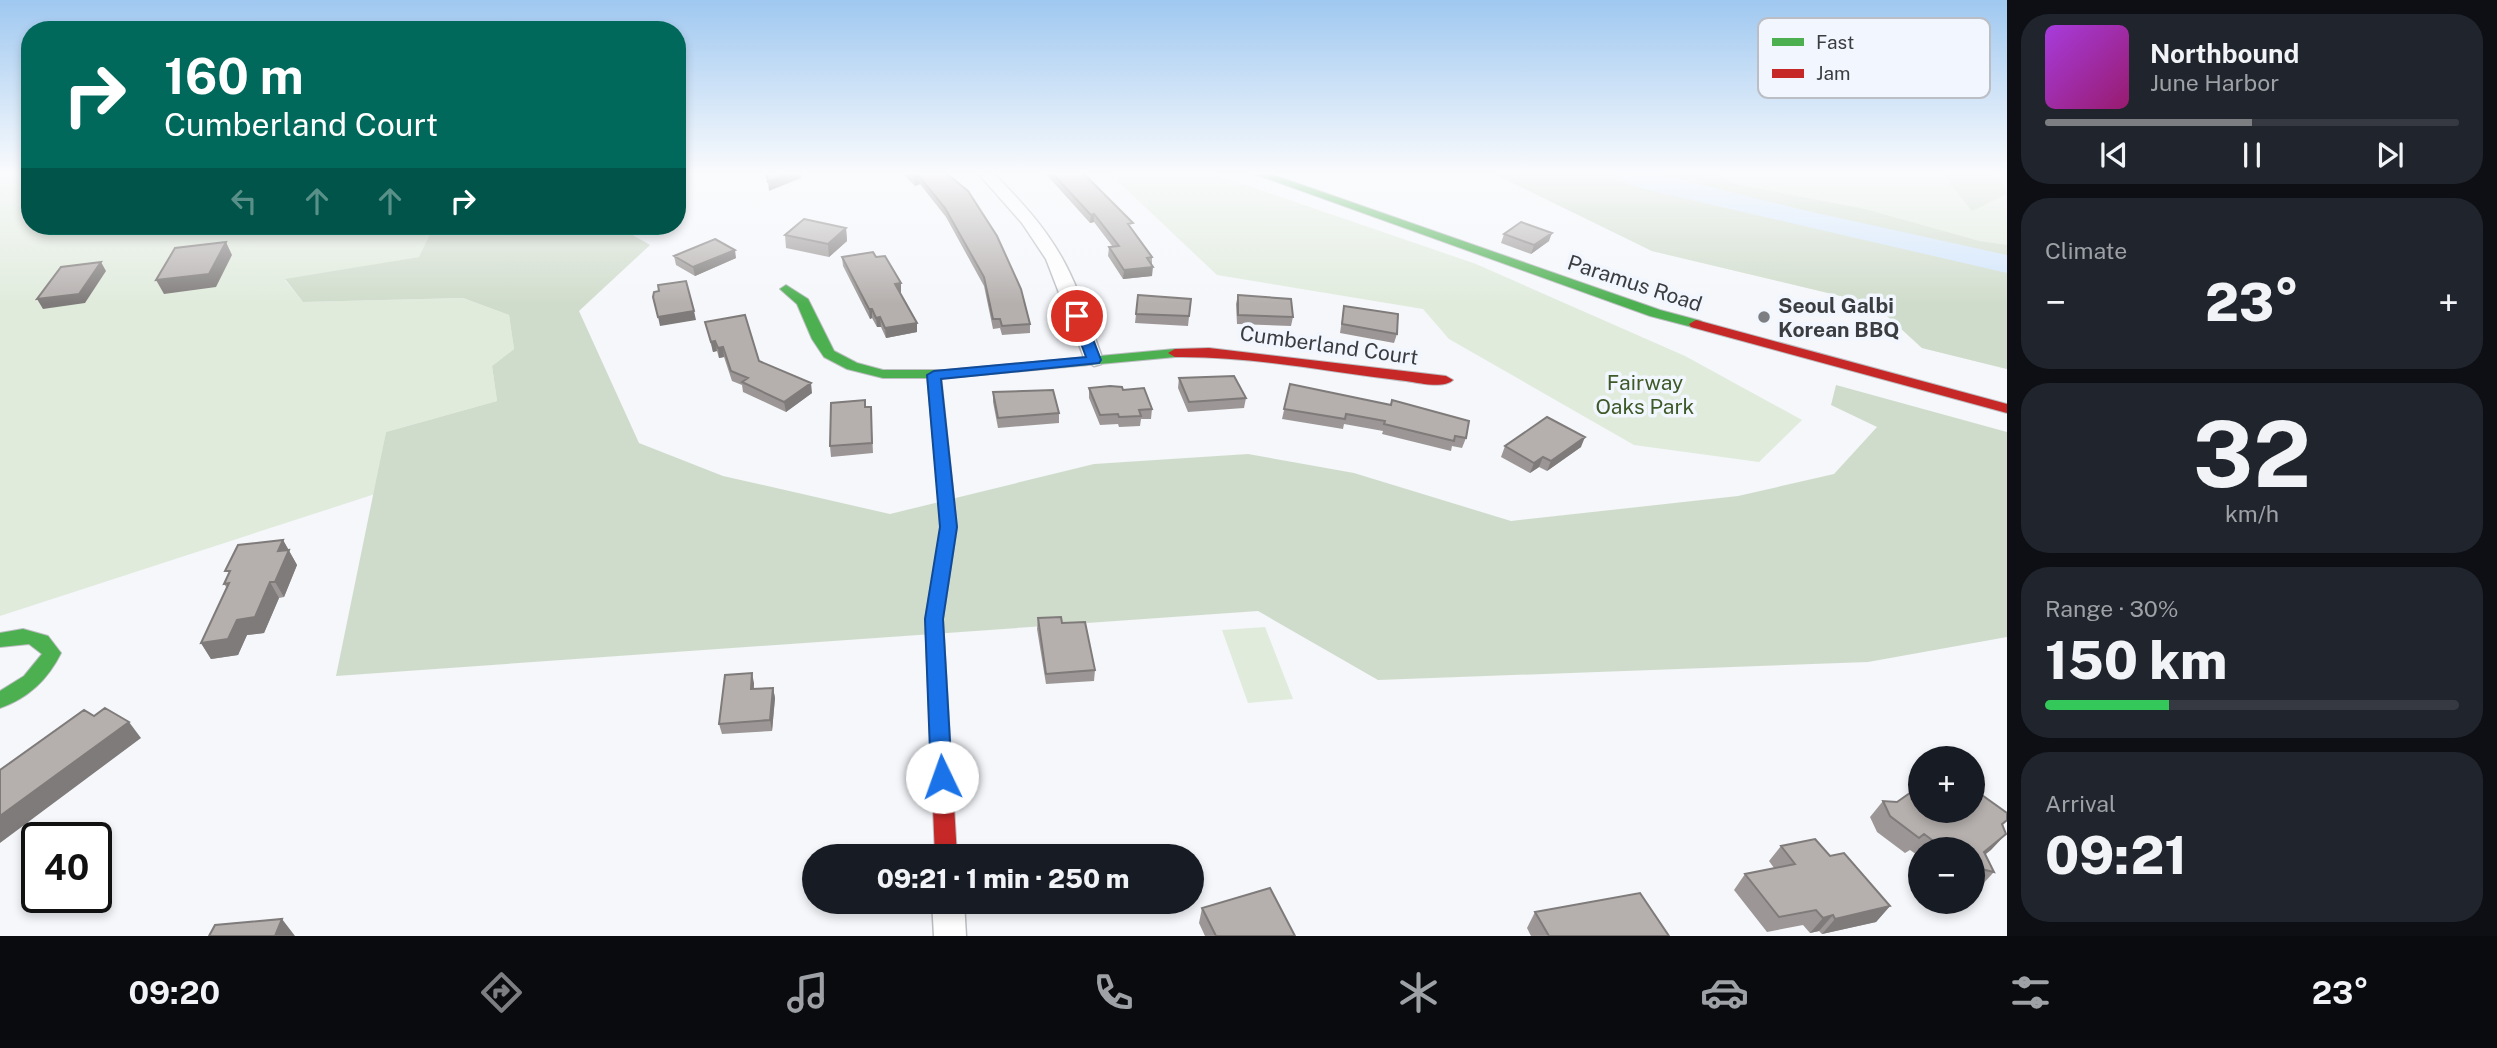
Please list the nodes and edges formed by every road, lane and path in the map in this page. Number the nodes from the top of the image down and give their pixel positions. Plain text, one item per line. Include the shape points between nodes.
1 (1025, 217) edge
2 (1381, 217) edge
3 (786, 289) dead end
4 (1094, 360) junction
5 (934, 375) junction
6 (1446, 380) dead end
7 (2007, 409) edge
8 (0, 640) edge
9 (0, 700) edge
10 (945, 844) edge
11 (949, 914) edge
12 (950, 936) edge

1 - 4 street via 1061,272
2 - 7 street, Paramus Road via 1655,313
3 - 5 street, Cumberland Court via 803,302 819,342 837,360 873,372
4 - 5 street, Cumberland Court
4 - 6 street, Cumberland Court via 1229,352 1410,380
5 - 10 street via 949,527 934,619
8 - 9 street via 37,636 52,653 41,675
11 - 12 street

